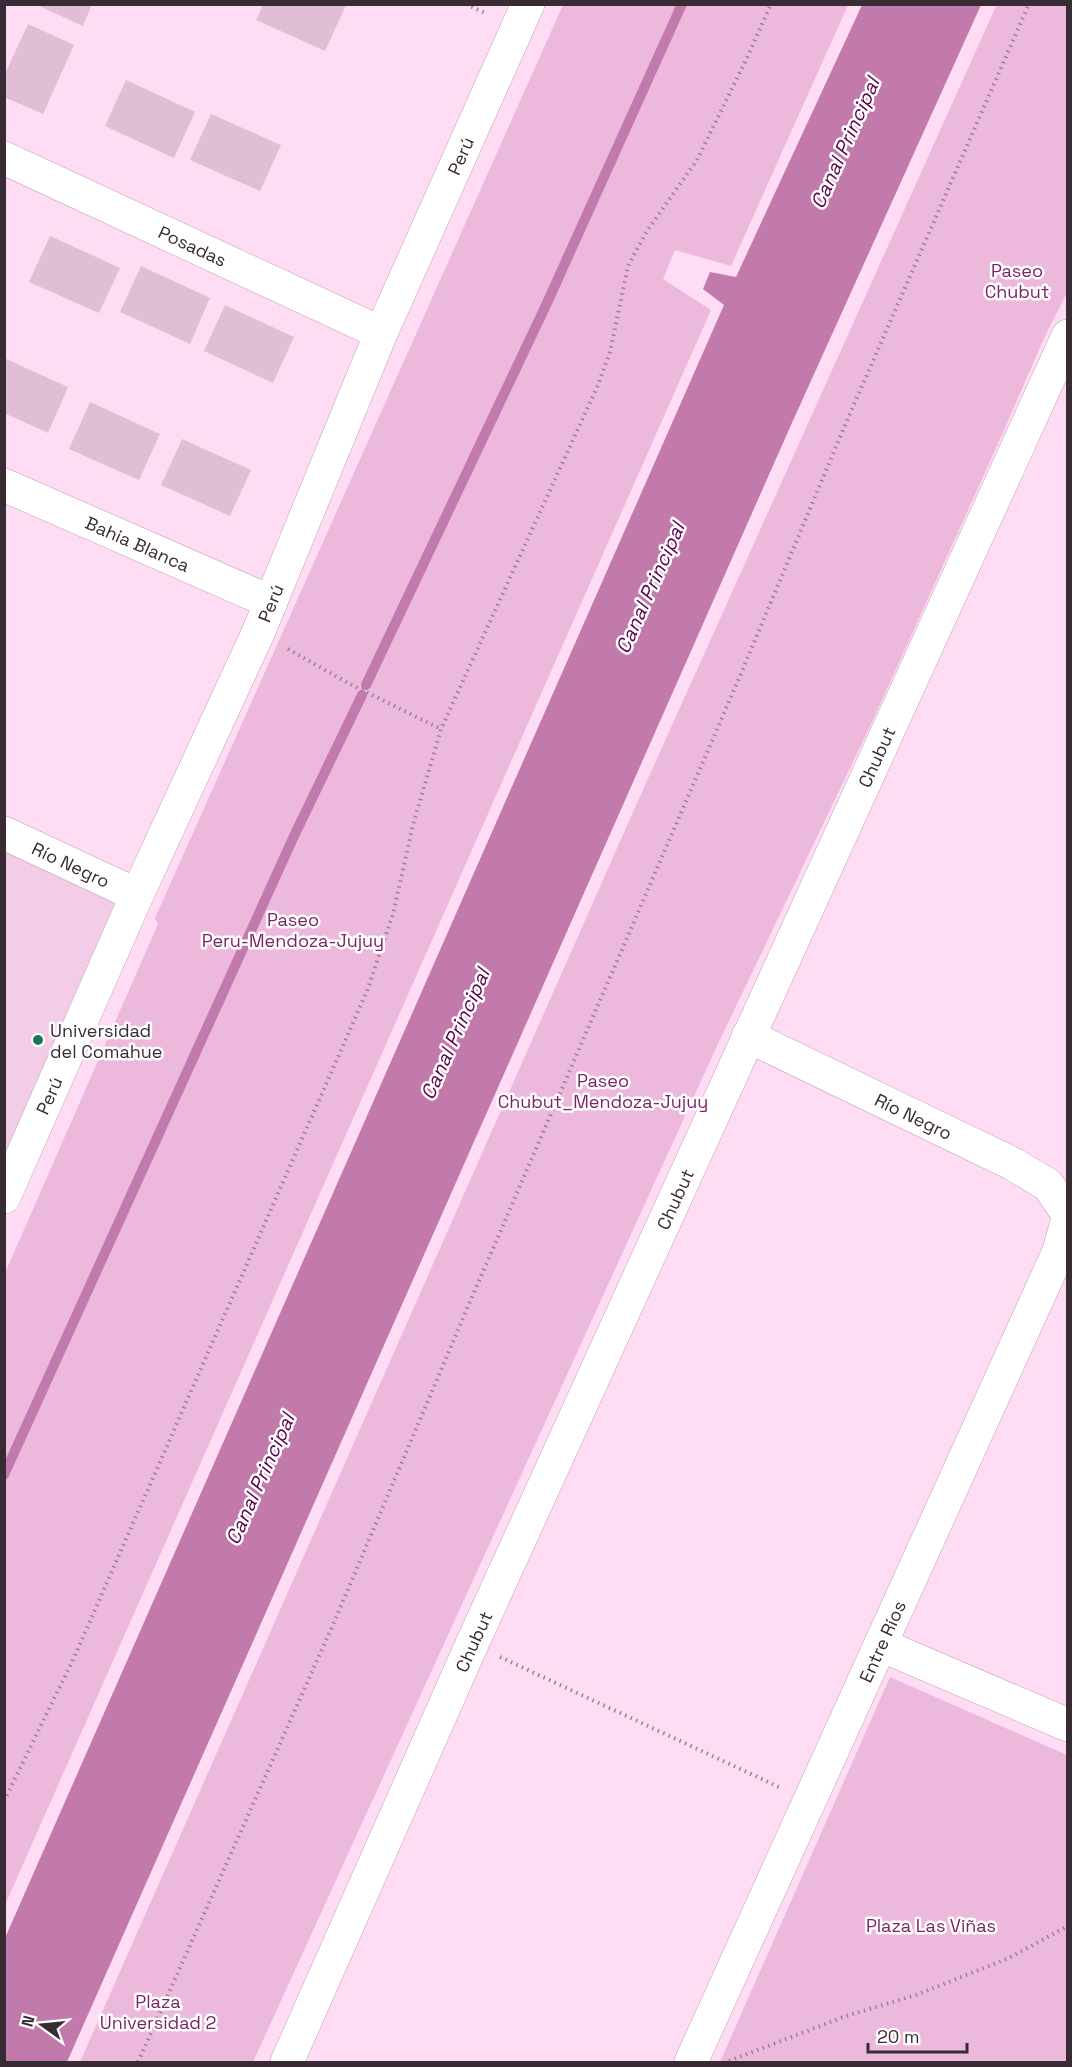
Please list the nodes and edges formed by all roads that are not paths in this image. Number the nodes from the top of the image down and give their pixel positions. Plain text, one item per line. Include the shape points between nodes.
1 (528, 4) edge
2 (4, 159) edge
3 (381, 333) junction
4 (1068, 336) edge
5 (1059, 376) edge
6 (4, 485) edge
7 (271, 602) junction
8 (4, 833) edge
9 (137, 895) junction
10 (748, 1036) junction
11 (4, 1197) edge
12 (1068, 1214) edge
13 (1068, 1218) edge
14 (881, 1645) junction
15 (1068, 1725) edge
16 (287, 2062) edge
17 (691, 2062) edge

1 - 3 street, Perú
2 - 3 street, Posadas
3 - 7 street, Perú
4 - 5 street, Chubut
5 - 10 street, Chubut
6 - 7 street, Bahia Blanca
7 - 9 street, Perú
8 - 9 street, Río Negro
9 - 11 street, Perú
10 - 12 street, Río Negro via 1013,1164 1048,1185
10 - 16 street, Chubut
13 - 14 street, Entre Ríos via 1059,1251
14 - 15 street
14 - 17 street, Entre Ríos

